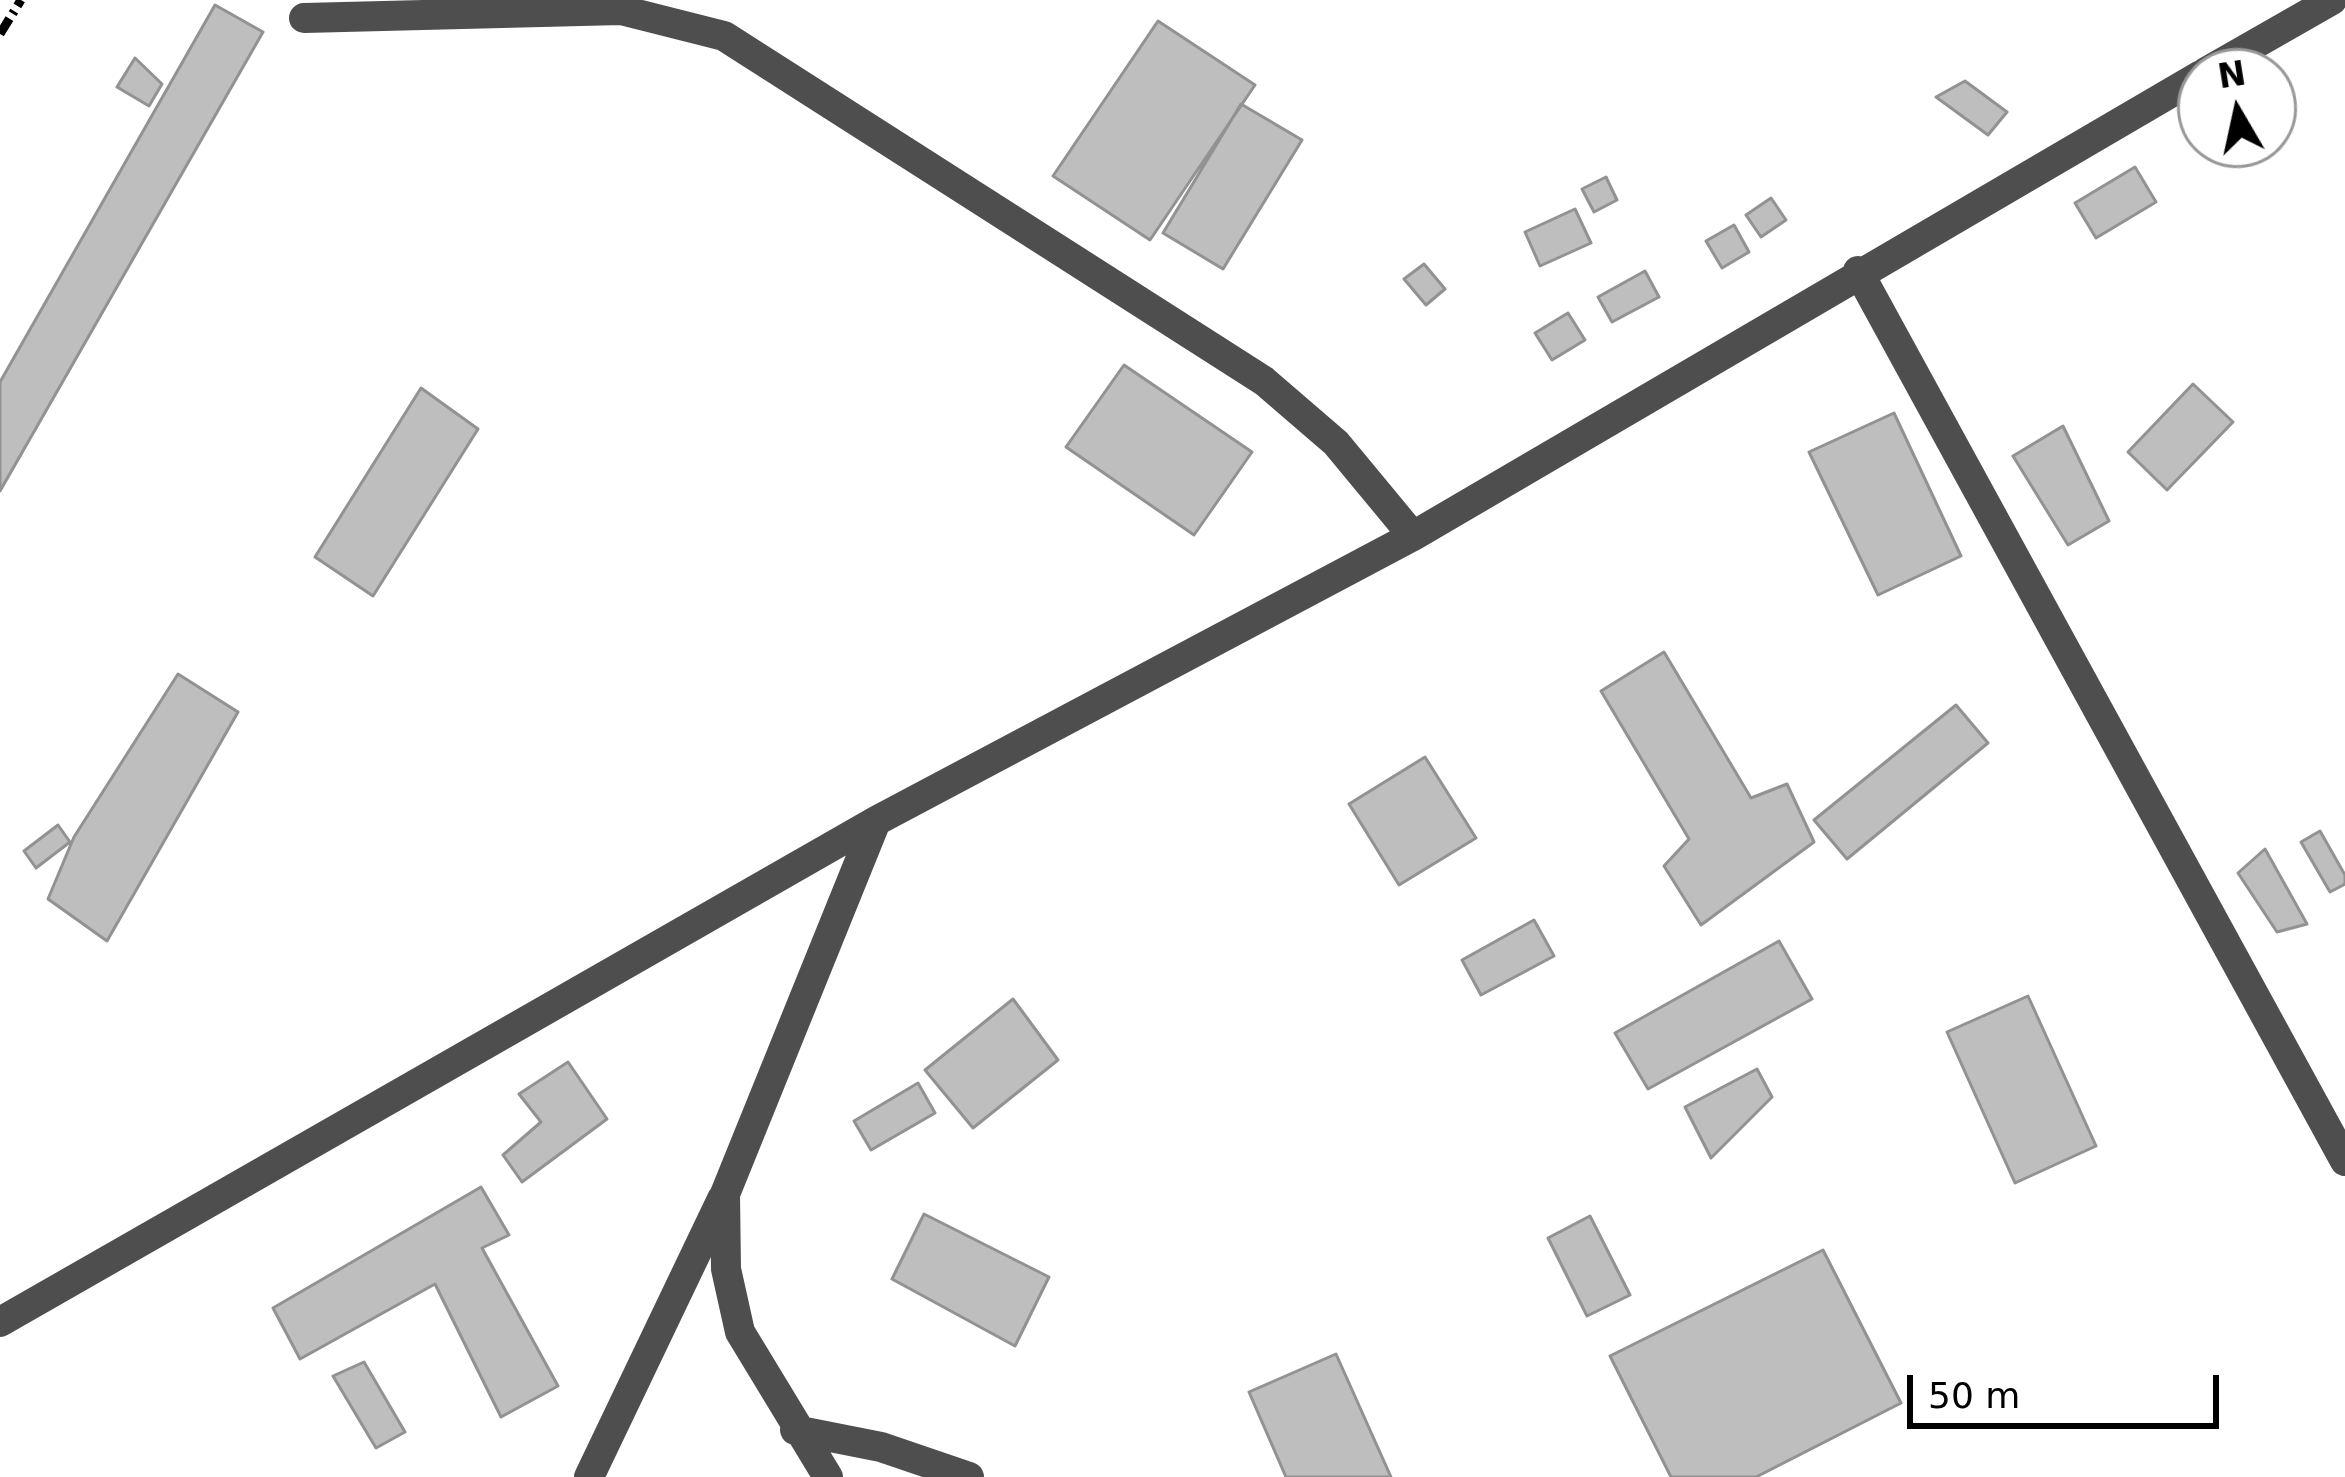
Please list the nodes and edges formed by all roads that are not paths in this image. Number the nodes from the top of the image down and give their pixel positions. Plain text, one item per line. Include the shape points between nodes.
1 (2332, 0) edge
2 (304, 18) dead end
3 (2249, 48) edge
4 (2177, 89) edge
5 (1858, 272) junction
6 (1413, 536) junction
7 (876, 821) junction
8 (2345, 1161) edge
9 (725, 1194) junction
10 (0, 1322) edge
11 (795, 1430) junction
12 (590, 1477) edge
13 (828, 1477) edge
14 (969, 1477) edge

1 - 3 street
2 - 6 street via 622,10 724,36 1264,381 1336,443
4 - 5 street
5 - 6 street
5 - 8 street
6 - 7 street
7 - 9 street
7 - 10 street
9 - 11 street via 726,1269 740,1332
9 - 12 street
11 - 13 street
11 - 14 street via 881,1447

